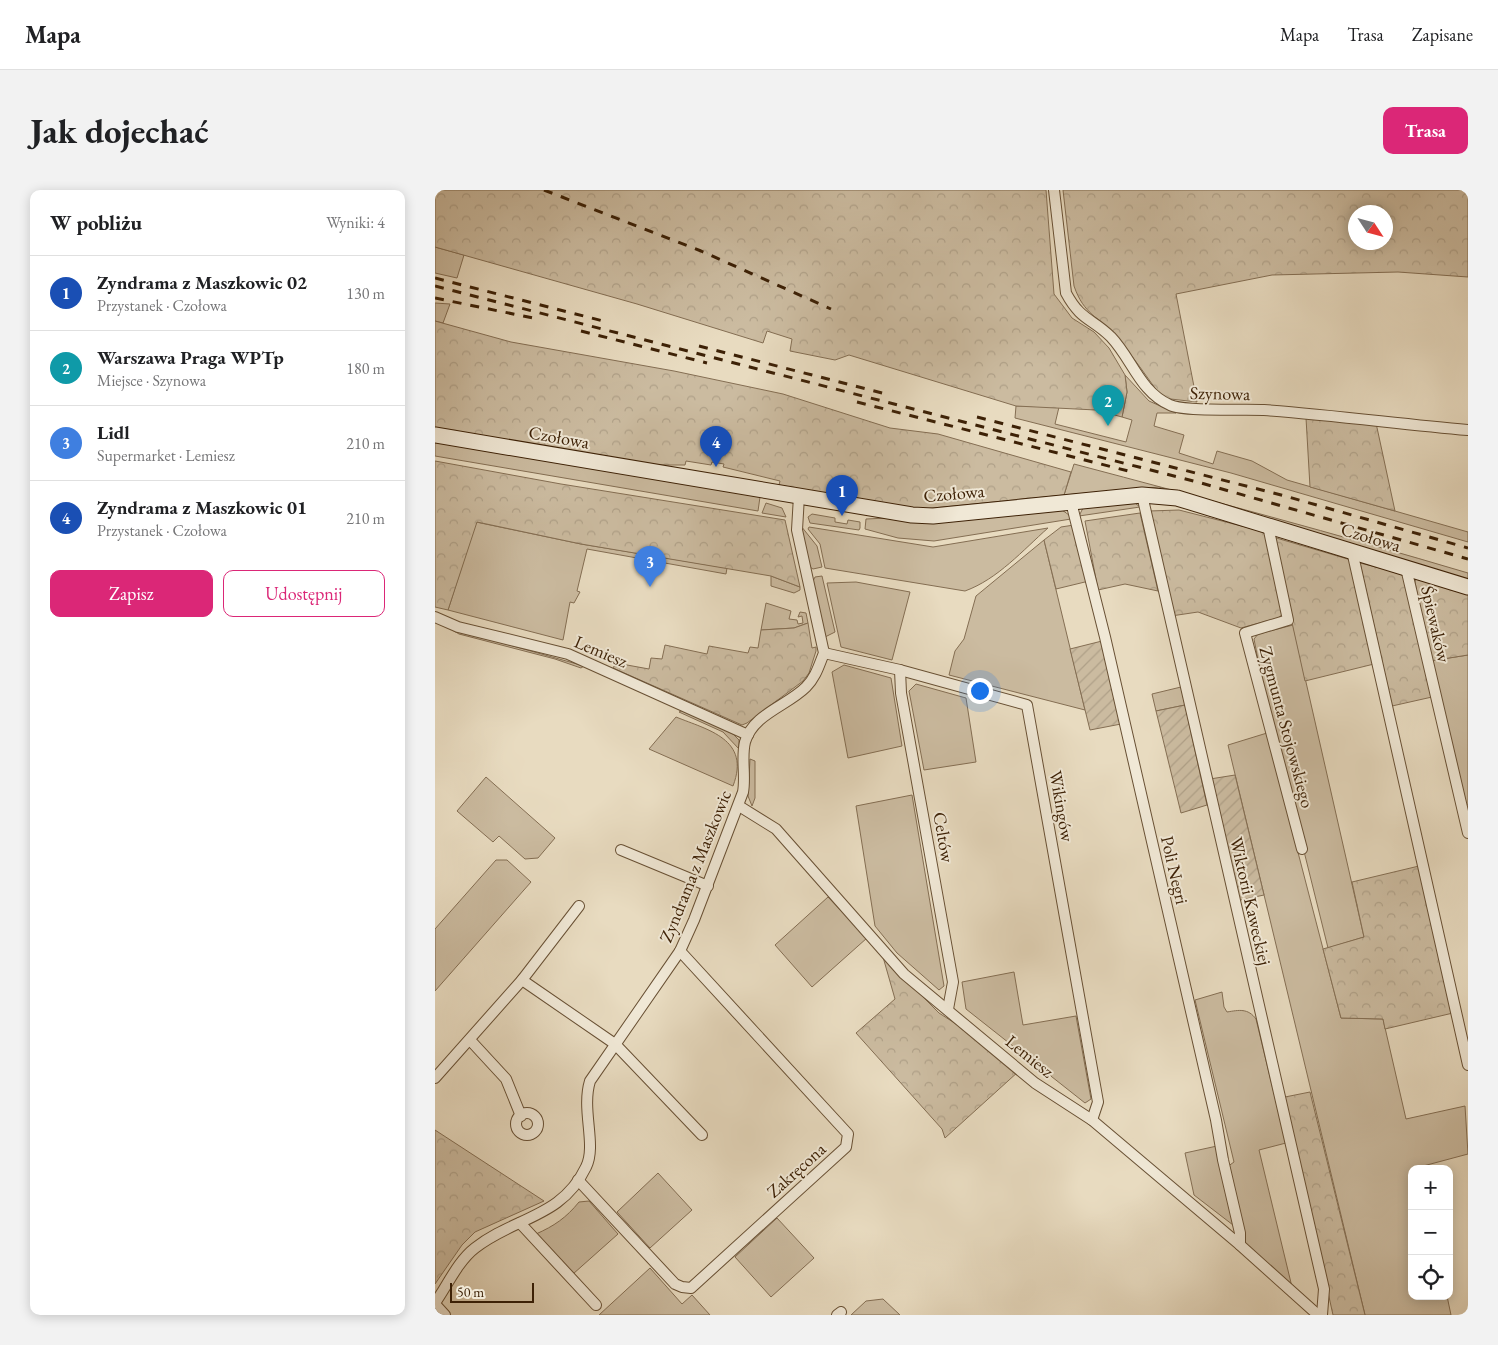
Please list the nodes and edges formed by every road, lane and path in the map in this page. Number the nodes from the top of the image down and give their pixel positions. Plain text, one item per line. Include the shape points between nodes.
1 (1054, 190) edge
2 (1468, 430) edge
3 (435, 435) edge
4 (1141, 495) junction
5 (799, 496) junction
6 (1071, 502) junction
7 (1268, 526) junction
8 (1352, 550) junction
9 (1406, 568) junction
10 (1468, 586) edge
11 (435, 617) edge
12 (824, 653) junction
13 (900, 670) junction
14 (748, 735) junction
15 (739, 806) junction
16 (1468, 833) edge
17 (1302, 849) dead end
18 (621, 850) dead end
19 (708, 886) junction
20 (579, 906) dead end
21 (680, 951) junction
22 (522, 980) junction
23 (948, 1009) junction
24 (470, 1040) junction
25 (615, 1044) junction
26 (1468, 1066) edge
27 (435, 1078) edge
28 (521, 1116) dead end
29 (1092, 1120) junction
30 (702, 1136) dead end
31 (578, 1180) junction
32 (520, 1224) junction
33 (1240, 1245) junction
34 (435, 1304) edge
35 (596, 1305) dead end
36 (445, 1315) edge
37 (1318, 1315) edge
38 (1322, 1315) edge

1 - 2 street, Szynowa via 1066,293 1084,319 1112,338 1155,397 1179,409 1265,410
3 - 5 street, Czołowa
4 - 6 street, Czołowa
4 - 7 street, Czołowa via 1177,498
4 - 38 street, Wiktorii Kaweckiej via 1324,1290
5 - 6 street, Czołowa via 924,516
5 - 12 street via 797,530
6 - 33 street, Poli Negri via 1216,1120
7 - 8 street, Czołowa
7 - 17 street, Zygmunta Stojowskiego via 1288,620 1245,633
8 - 9 street, Czołowa
8 - 26 street
9 - 10 street, Czołowa
9 - 16 street, Śpiewaków
11 - 14 street, Lemiesz via 458,627 568,654
12 - 13 street, Wikingów
12 - 14 street via 807,686 760,719
13 - 23 street, Celtów via 901,693 953,982
13 - 29 street, Wikingów via 1027,705 1098,1102
14 - 15 street, Zyndrama z Maszkowic via 744,750 746,779
15 - 19 street, Zyndrama z Maszkowic
15 - 23 street, Lemiesz via 776,829 904,974
18 - 19 street
19 - 21 street, Zyndrama z Maszkowic
20 - 22 street
21 - 25 street, Zyndrama z Maszkowic
21 - 31 street, Zakręcona via 848,1134 846,1147 691,1288 675,1284
22 - 24 street
22 - 25 street
23 - 29 street, Lemiesz via 1035,1083
24 - 27 street
24 - 28 street via 506,1079
25 - 30 street
25 - 31 street, Zyndrama z Maszkowic via 590,1081 587,1091 585,1103 590,1152
29 - 33 street, Lemiesz
31 - 32 street, Zyndrama z Maszkowic via 563,1199
32 - 34 street, Zyndrama z Maszkowic via 474,1249
32 - 35 street
33 - 37 street, Lemiesz
34 - 36 street

